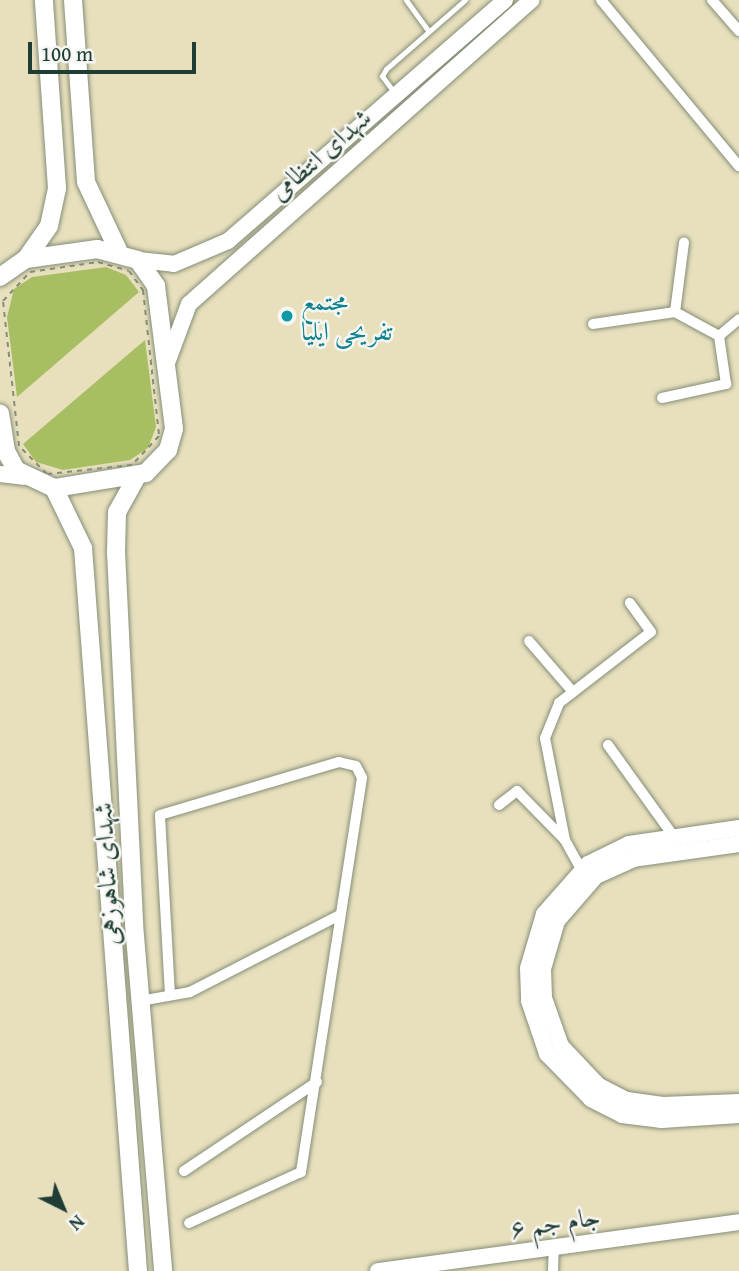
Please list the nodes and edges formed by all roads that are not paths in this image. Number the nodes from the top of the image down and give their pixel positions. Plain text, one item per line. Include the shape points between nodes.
1 (44, 0) edge
2 (73, 0) edge
3 (406, 0) edge
4 (465, 0) edge
5 (505, 0) edge
6 (532, 0) edge
7 (601, 0) edge
8 (712, 0) edge
9 (428, 30) junction
10 (739, 31) edge
11 (397, 94) junction
12 (409, 108) junction
13 (739, 166) edge
14 (684, 243) dead end
15 (118, 250) junction
16 (26, 259) junction
17 (138, 260) junction
18 (0, 277) edge
19 (675, 312) junction
20 (739, 320) edge
21 (593, 324) dead end
22 (719, 336) junction
23 (167, 363) junction
24 (662, 398) dead end
25 (0, 414) edge
26 (0, 474) edge
27 (24, 477) junction
28 (136, 478) junction
29 (54, 488) junction
30 (630, 603) dead end
31 (529, 641) dead end
32 (573, 692) junction
33 (608, 744) dead end
34 (499, 805) dead end
35 (739, 828) edge
36 (674, 837) junction
37 (565, 840) junction
38 (739, 844) edge
39 (581, 869) junction
40 (340, 915) junction
41 (170, 995) junction
42 (141, 1001) junction
43 (541, 1018) junction
44 (145, 1050) junction
45 (123, 1051) junction
46 (317, 1082) junction
47 (739, 1101) edge
48 (739, 1115) edge
49 (184, 1171) dead end
50 (189, 1223) dead end
51 (739, 1223) edge
52 (554, 1247) junction
53 (466, 1265) edge
54 (138, 1271) edge
55 (163, 1271) edge
56 (379, 1271) edge
57 (554, 1271) edge

1 - 16 main road via 57,188 49,226
2 - 15 main road via 86,182
3 - 9 lane
4 - 9 lane
5 - 11 street, شهدای انتظامی
6 - 12 street, شهدای انتظامی
7 - 13 street
8 - 10 street
9 - 11 lane via 386,69 383,76
11 - 12 street
11 - 17 street, شهدای انتظامی via 228,241 174,264
12 - 23 street, شهدای انتظامی via 189,303
14 - 19 street
15 - 16 main road
15 - 17 main road
16 - 18 main road
17 - 23 main road via 156,286
19 - 21 street
19 - 22 street
20 - 22 street
22 - 24 street via 726,384
23 - 28 main road via 172,439 155,467
25 - 27 main road via 6,451
26 - 27 street
27 - 29 main road
28 - 29 main road
28 - 42 main road, شهدای شاهوزهی via 115,525
29 - 45 main road, شهدای شاهوزهی via 83,548
30 - 32 street via 651,632
31 - 32 street
32 - 37 street via 548,719 545,738
33 - 36 street
34 - 37 street via 517,792
35 - 36 street
36 - 39 street via 629,844
37 - 39 street
38 - 43 street via 634,859 575,895 546,956
39 - 43 street via 563,885 534,938 528,968
40 - 41 street via 190,992
40 - 41 street via 362,778 349,762 168,810 157,824
40 - 46 street
41 - 42 street
42 - 44 main road, شهدای شاهوزهی
43 - 47 street via 578,1068 627,1100 699,1107
43 - 48 street via 566,1079 622,1115 700,1121
44 - 45 street
44 - 55 main road, شهدای شاهوزهی
45 - 54 main road, شهدای شاهوزهی
46 - 49 street
46 - 50 street via 301,1172
51 - 52 street, جام جم ۶
52 - 53 street, جام جم ۶
52 - 57 street
53 - 56 street, جام جم ۶

